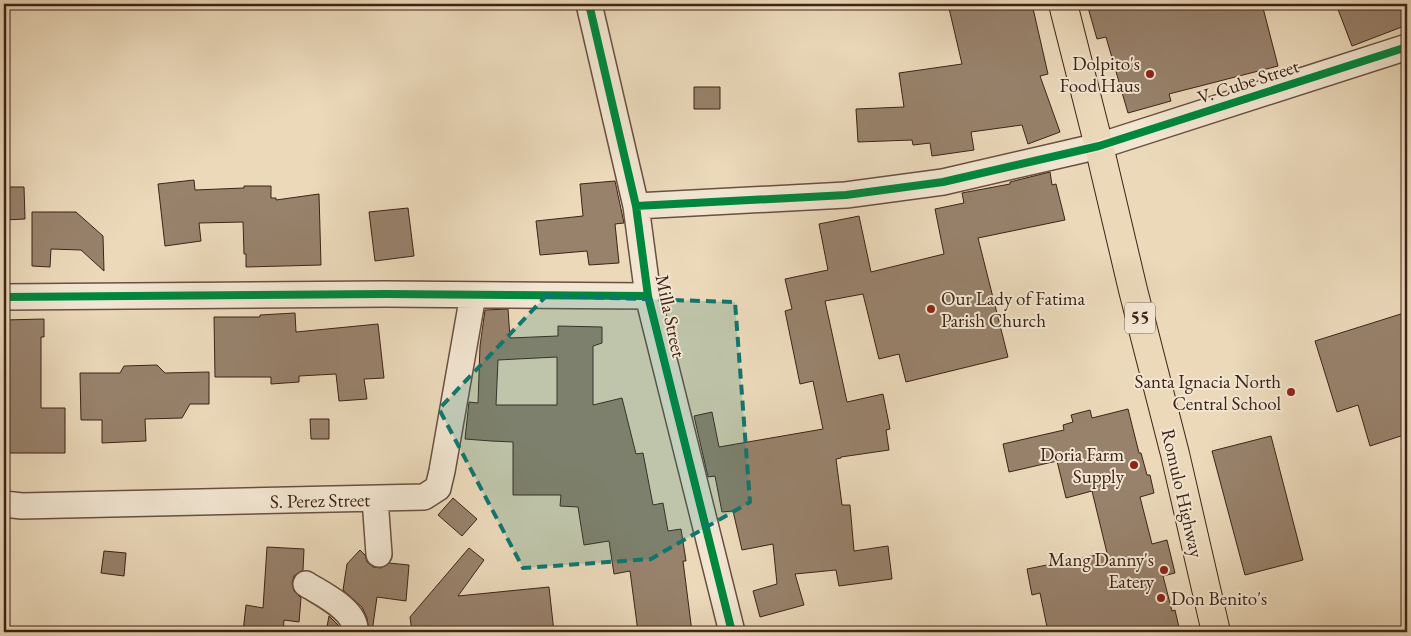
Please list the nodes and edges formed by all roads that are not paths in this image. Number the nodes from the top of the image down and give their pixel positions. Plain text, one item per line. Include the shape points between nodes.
1 (588, 4) edge
2 (1063, 4) edge
3 (1407, 47) edge
4 (1099, 146) junction
5 (636, 206) junction
6 (474, 295) junction
7 (648, 296) junction
8 (4, 297) edge
9 (375, 499) junction
10 (4, 504) edge
11 (379, 554) dead end
12 (306, 584) dead end
13 (355, 632) edge
14 (732, 632) edge
15 (1216, 632) edge

1 - 5 street, Milla Street
2 - 4 highway, Romulo Highway / 55
3 - 4 street, V. Cube Street
4 - 5 street, V. Cube Street via 943,182 846,195
4 - 15 highway, Romulo Highway / 55
5 - 7 street, Milla Street
6 - 7 street
6 - 8 street
6 - 9 street, S. Perez Street via 438,488 424,497
7 - 14 street, Milla Street
9 - 10 street, S. Perez Street
9 - 11 street
12 - 13 street via 340,606 352,618

